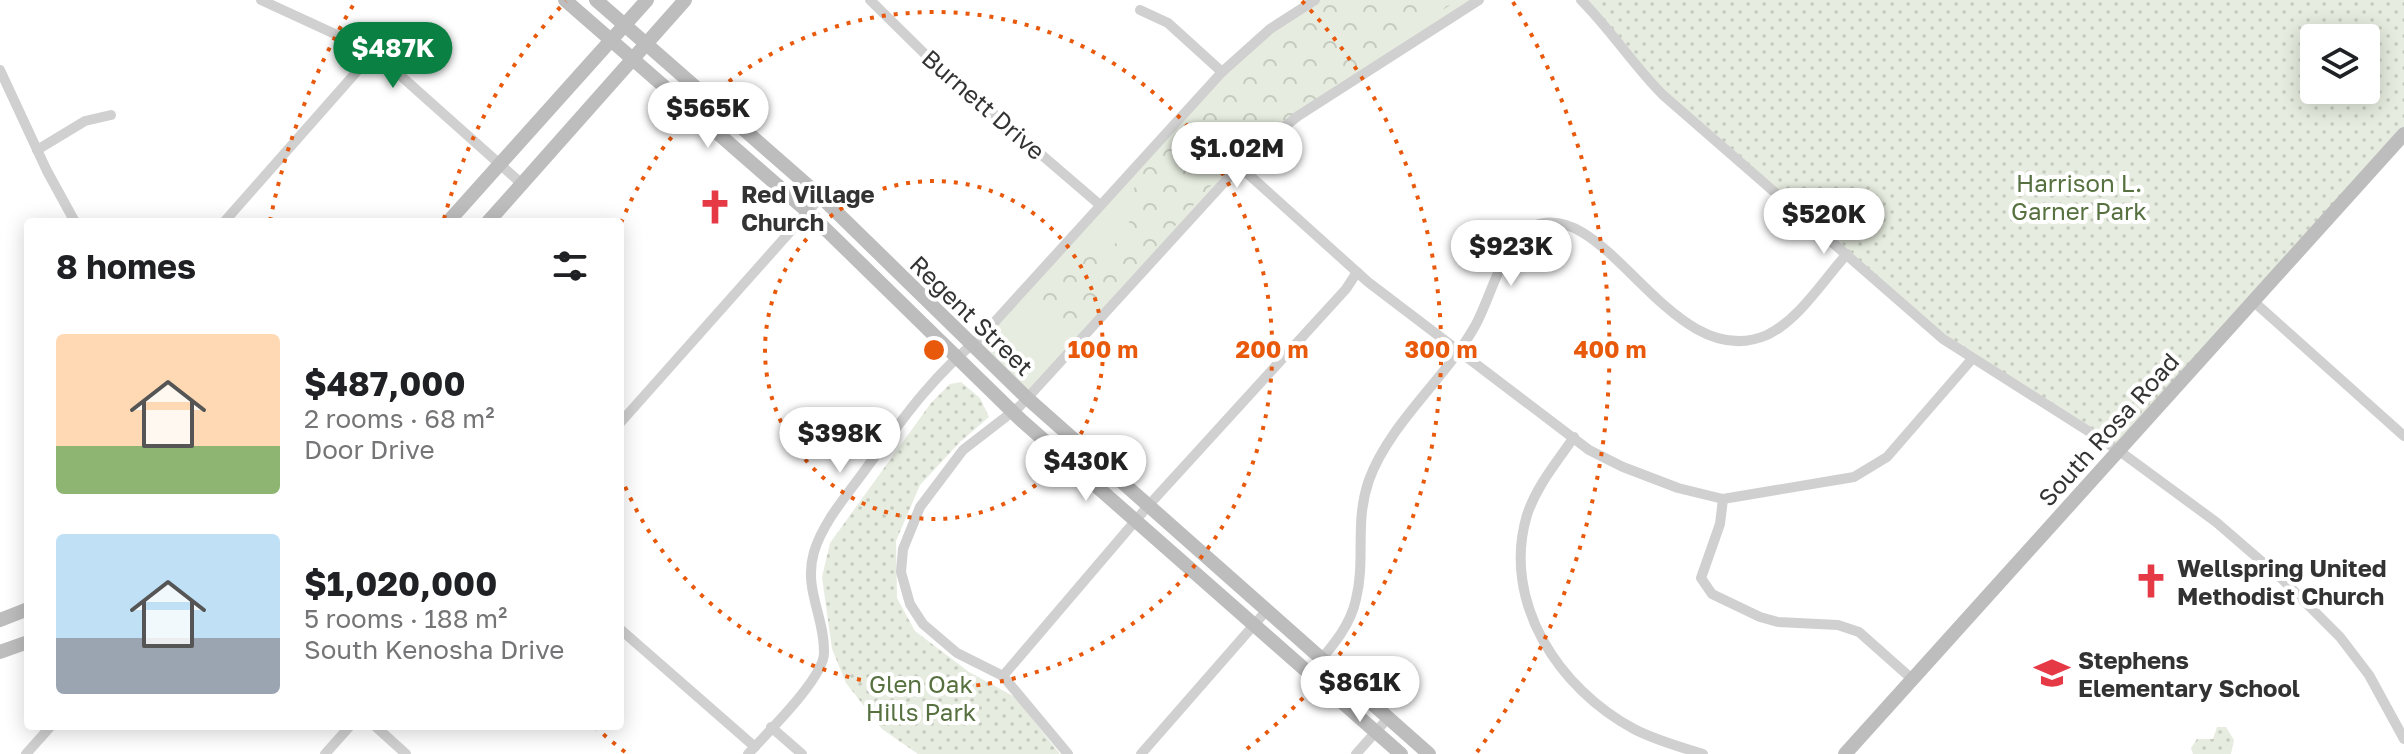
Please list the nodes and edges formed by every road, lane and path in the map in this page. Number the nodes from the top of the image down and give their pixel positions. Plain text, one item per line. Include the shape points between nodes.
1 (261, 0) edge
2 (565, 0) edge
3 (596, 0) edge
4 (647, 0) edge
5 (685, 0) edge
6 (870, 0) edge
7 (1315, 0) edge
8 (1479, 0) edge
9 (1581, 0) edge
10 (1140, 10) dead end
11 (625, 25) junction
12 (611, 41) junction
13 (646, 45) junction
14 (374, 52) junction
15 (633, 60) junction
16 (0, 70) edge
17 (1222, 72) junction
18 (111, 115) dead end
19 (2404, 134) edge
20 (37, 150) junction
21 (499, 164) junction
22 (1238, 165) junction
23 (522, 184) junction
24 (821, 197) junction
25 (1100, 205) junction
26 (808, 212) junction
27 (73, 218) edge
28 (228, 218) edge
29 (452, 218) edge
30 (492, 218) edge
31 (1847, 254) junction
32 (1357, 272) junction
33 (2253, 301) junction
34 (970, 345) junction
35 (1460, 349) junction
36 (954, 358) junction
37 (1972, 359) junction
38 (1020, 406) junction
39 (624, 419) edge
40 (2404, 436) edge
41 (1574, 437) junction
42 (2118, 450) junction
43 (1723, 499) junction
44 (1148, 506) junction
45 (1135, 522) junction
46 (1267, 610) junction
47 (24, 611) edge
48 (0, 620) edge
49 (1254, 626) junction
50 (624, 633) edge
51 (24, 643) edge
52 (0, 652) edge
53 (1322, 658) junction
54 (1308, 675) junction
55 (1003, 676) junction
56 (1912, 679) junction
57 (1389, 717) junction
58 (771, 727) junction
59 (47, 730) edge
60 (346, 730) edge
61 (379, 730) edge
62 (1375, 732) junction
63 (2404, 739) edge
64 (752, 751) edge
65 (26, 754) edge
66 (325, 754) edge
67 (406, 754) edge
68 (802, 754) edge
69 (1068, 754) edge
70 (1141, 754) edge
71 (1356, 754) edge
72 (1401, 754) edge
73 (1429, 754) edge
74 (1703, 754) edge
75 (1845, 754) edge

1 - 14 street
2 - 12 street, Regent Street
3 - 11 street, Regent Street
4 - 11 street
5 - 13 street
6 - 25 street, Burnett Drive via 929,58
7 - 17 street via 1270,29
8 - 22 street via 1298,116
9 - 31 street via 1663,95
10 - 17 street via 1168,23
11 - 12 street
11 - 13 street, Regent Street
12 - 15 street, Regent Street
12 - 21 street
13 - 15 street
13 - 24 street, Regent Street
14 - 21 street
14 - 28 street
15 - 23 street
15 - 26 street, Regent Street
16 - 20 street
17 - 25 street
18 - 20 street via 85,121
19 - 33 street, South Rosa Road
20 - 27 street
21 - 23 street
21 - 29 street
22 - 32 street
22 - 38 street
23 - 30 street
24 - 26 street
24 - 34 street, Regent Street
25 - 34 street
26 - 36 street, Regent Street
26 - 39 street
31 - 35 street via 1783,324 1758,337 1729,342 1696,330 1583,232 1564,223 1544,224 1529,228 1514,242
31 - 37 street
32 - 35 street
32 - 44 street
33 - 40 street
33 - 42 street, South Rosa Road
34 - 36 street
34 - 38 street, Regent Street
35 - 41 street
35 - 53 street via 1370,476 1359,518 1356,599 1342,633
36 - 38 street, Regent Street
36 - 58 street via 909,408 817,543 810,596 823,647 818,672
37 - 42 street
37 - 43 street via 1887,457 1866,472 1795,490
38 - 44 street, Regent Street
38 - 45 street, Regent Street
38 - 55 street via 963,450 933,487 908,531 901,572 910,604 932,634
41 - 43 street via 1623,467
41 - 74 street via 1543,480 1524,532 1522,579 1537,631 1569,676 1606,712 1637,730
42 - 56 street, South Rosa Road
42 - 63 street via 2216,522 2324,619 2369,675
43 - 56 street via 1701,578 1712,594 1778,622 1838,625 1859,632
44 - 45 street
44 - 46 street, Regent Street
45 - 49 street, Regent Street
45 - 55 street
46 - 49 street
46 - 53 street, Regent Street
47 - 48 street
49 - 54 street, Regent Street
49 - 70 street
50 - 64 street
51 - 52 street
53 - 54 street
53 - 57 street, Regent Street
54 - 62 street, Regent Street
55 - 69 street
56 - 75 street, South Rosa Road
57 - 62 street
57 - 73 street, Regent Street
58 - 64 street
58 - 68 street
59 - 65 street
60 - 66 street
61 - 67 street
62 - 71 street
62 - 72 street, Regent Street

